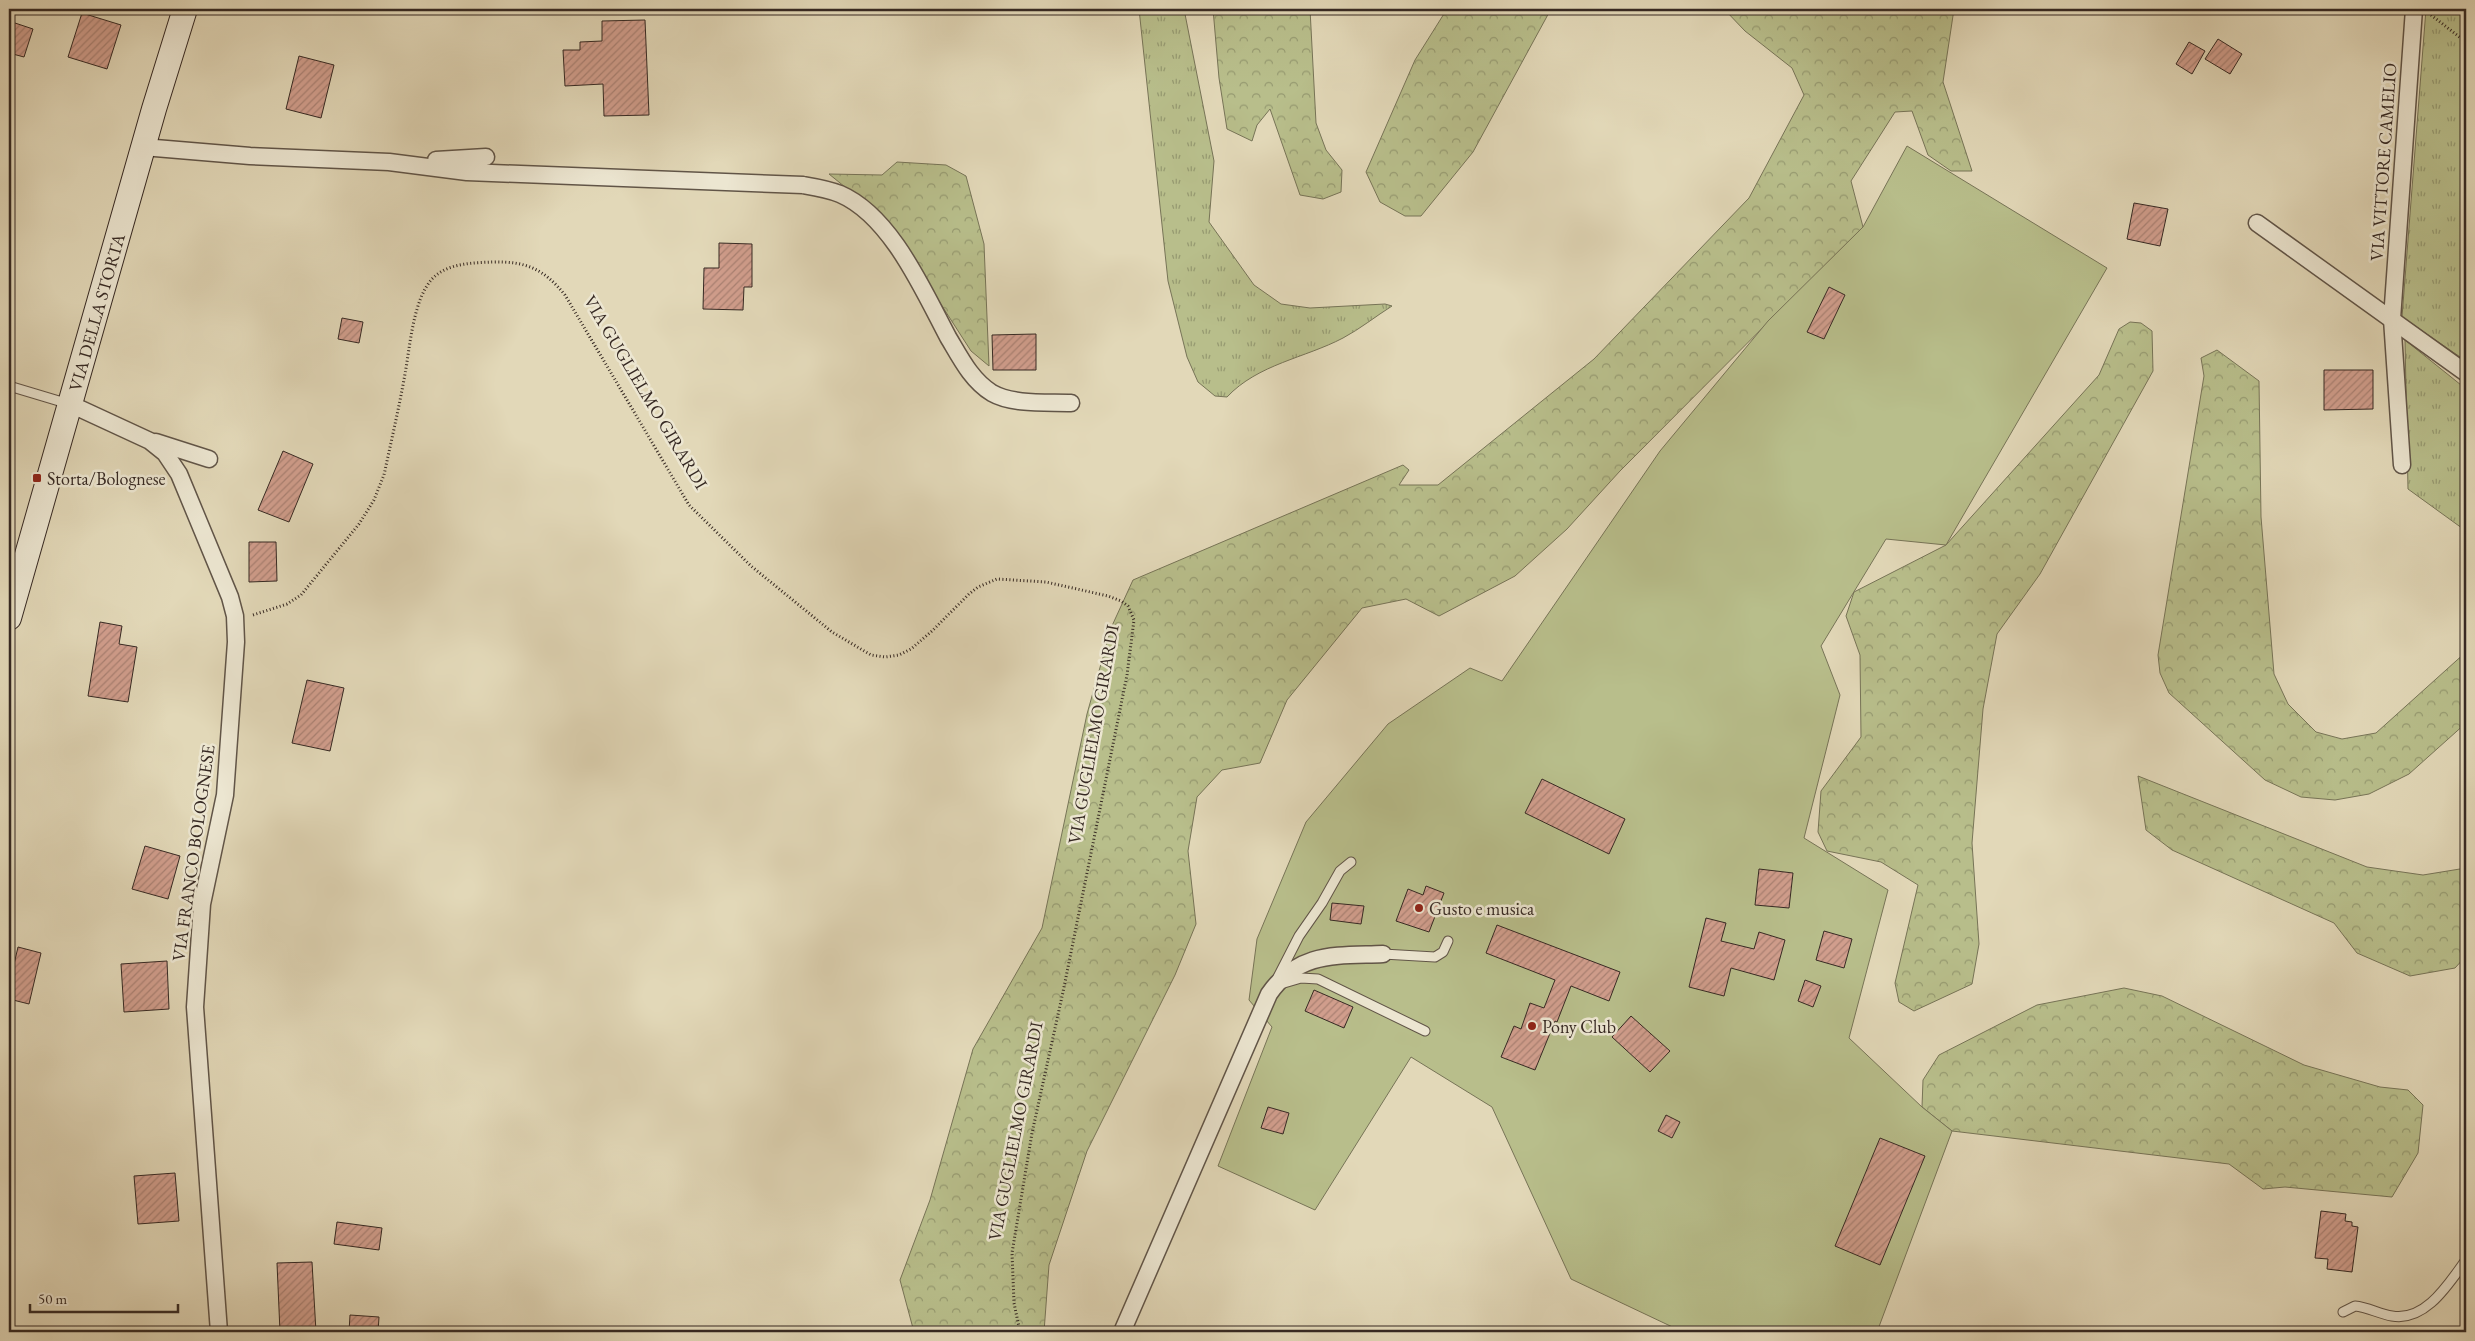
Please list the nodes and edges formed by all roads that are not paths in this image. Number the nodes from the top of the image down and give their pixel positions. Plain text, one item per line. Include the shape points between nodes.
1 (185, 9) edge
2 (2422, 12) edge
3 (143, 147) junction
4 (486, 157) dead end
5 (389, 162) junction
6 (2258, 223) dead end
7 (2392, 319) junction
8 (2466, 374) edge
9 (9, 386) edge
10 (1071, 403) dead end
11 (70, 404) junction
12 (140, 437) junction
13 (209, 459) dead end
14 (2402, 465) dead end
15 (9, 618) edge
16 (1351, 862) dead end
17 (1448, 941) dead end
18 (1382, 954) joint
19 (1273, 988) junction
20 (1425, 1031) dead end
21 (2466, 1260) edge
22 (2343, 1312) dead end
23 (218, 1332) edge
24 (1122, 1332) edge

1 - 3 main road, VIA DELLA STORTA
2 - 7 street, VIA VITTORE CAMELIO
3 - 5 street
3 - 11 main road, VIA DELLA STORTA
4 - 5 street
5 - 10 street via 531,176 803,185 840,194 864,211 902,252 963,364 979,383 1002,397
6 - 7 street
7 - 8 street
7 - 14 street, VIA VITTORE CAMELIO
9 - 11 lane
11 - 12 street, VIA FRANCO BOLOGNESE
11 - 15 main road, VIA DELLA STORTA
12 - 13 street, VIA FRANCO BOLOGNESE
12 - 23 street, VIA FRANCO BOLOGNESE via 165,453 179,474 230,597 234,616 236,642 225,795 202,904 195,1007
16 - 19 lane via 1340,871 1299,936
17 - 18 lane via 1443,952 1435,957
18 - 19 street via 1310,960 1295,968
19 - 20 lane via 1301,978 1318,979
19 - 24 street
21 - 22 lane via 2438,1298 2408,1315 2393,1316 2354,1306

